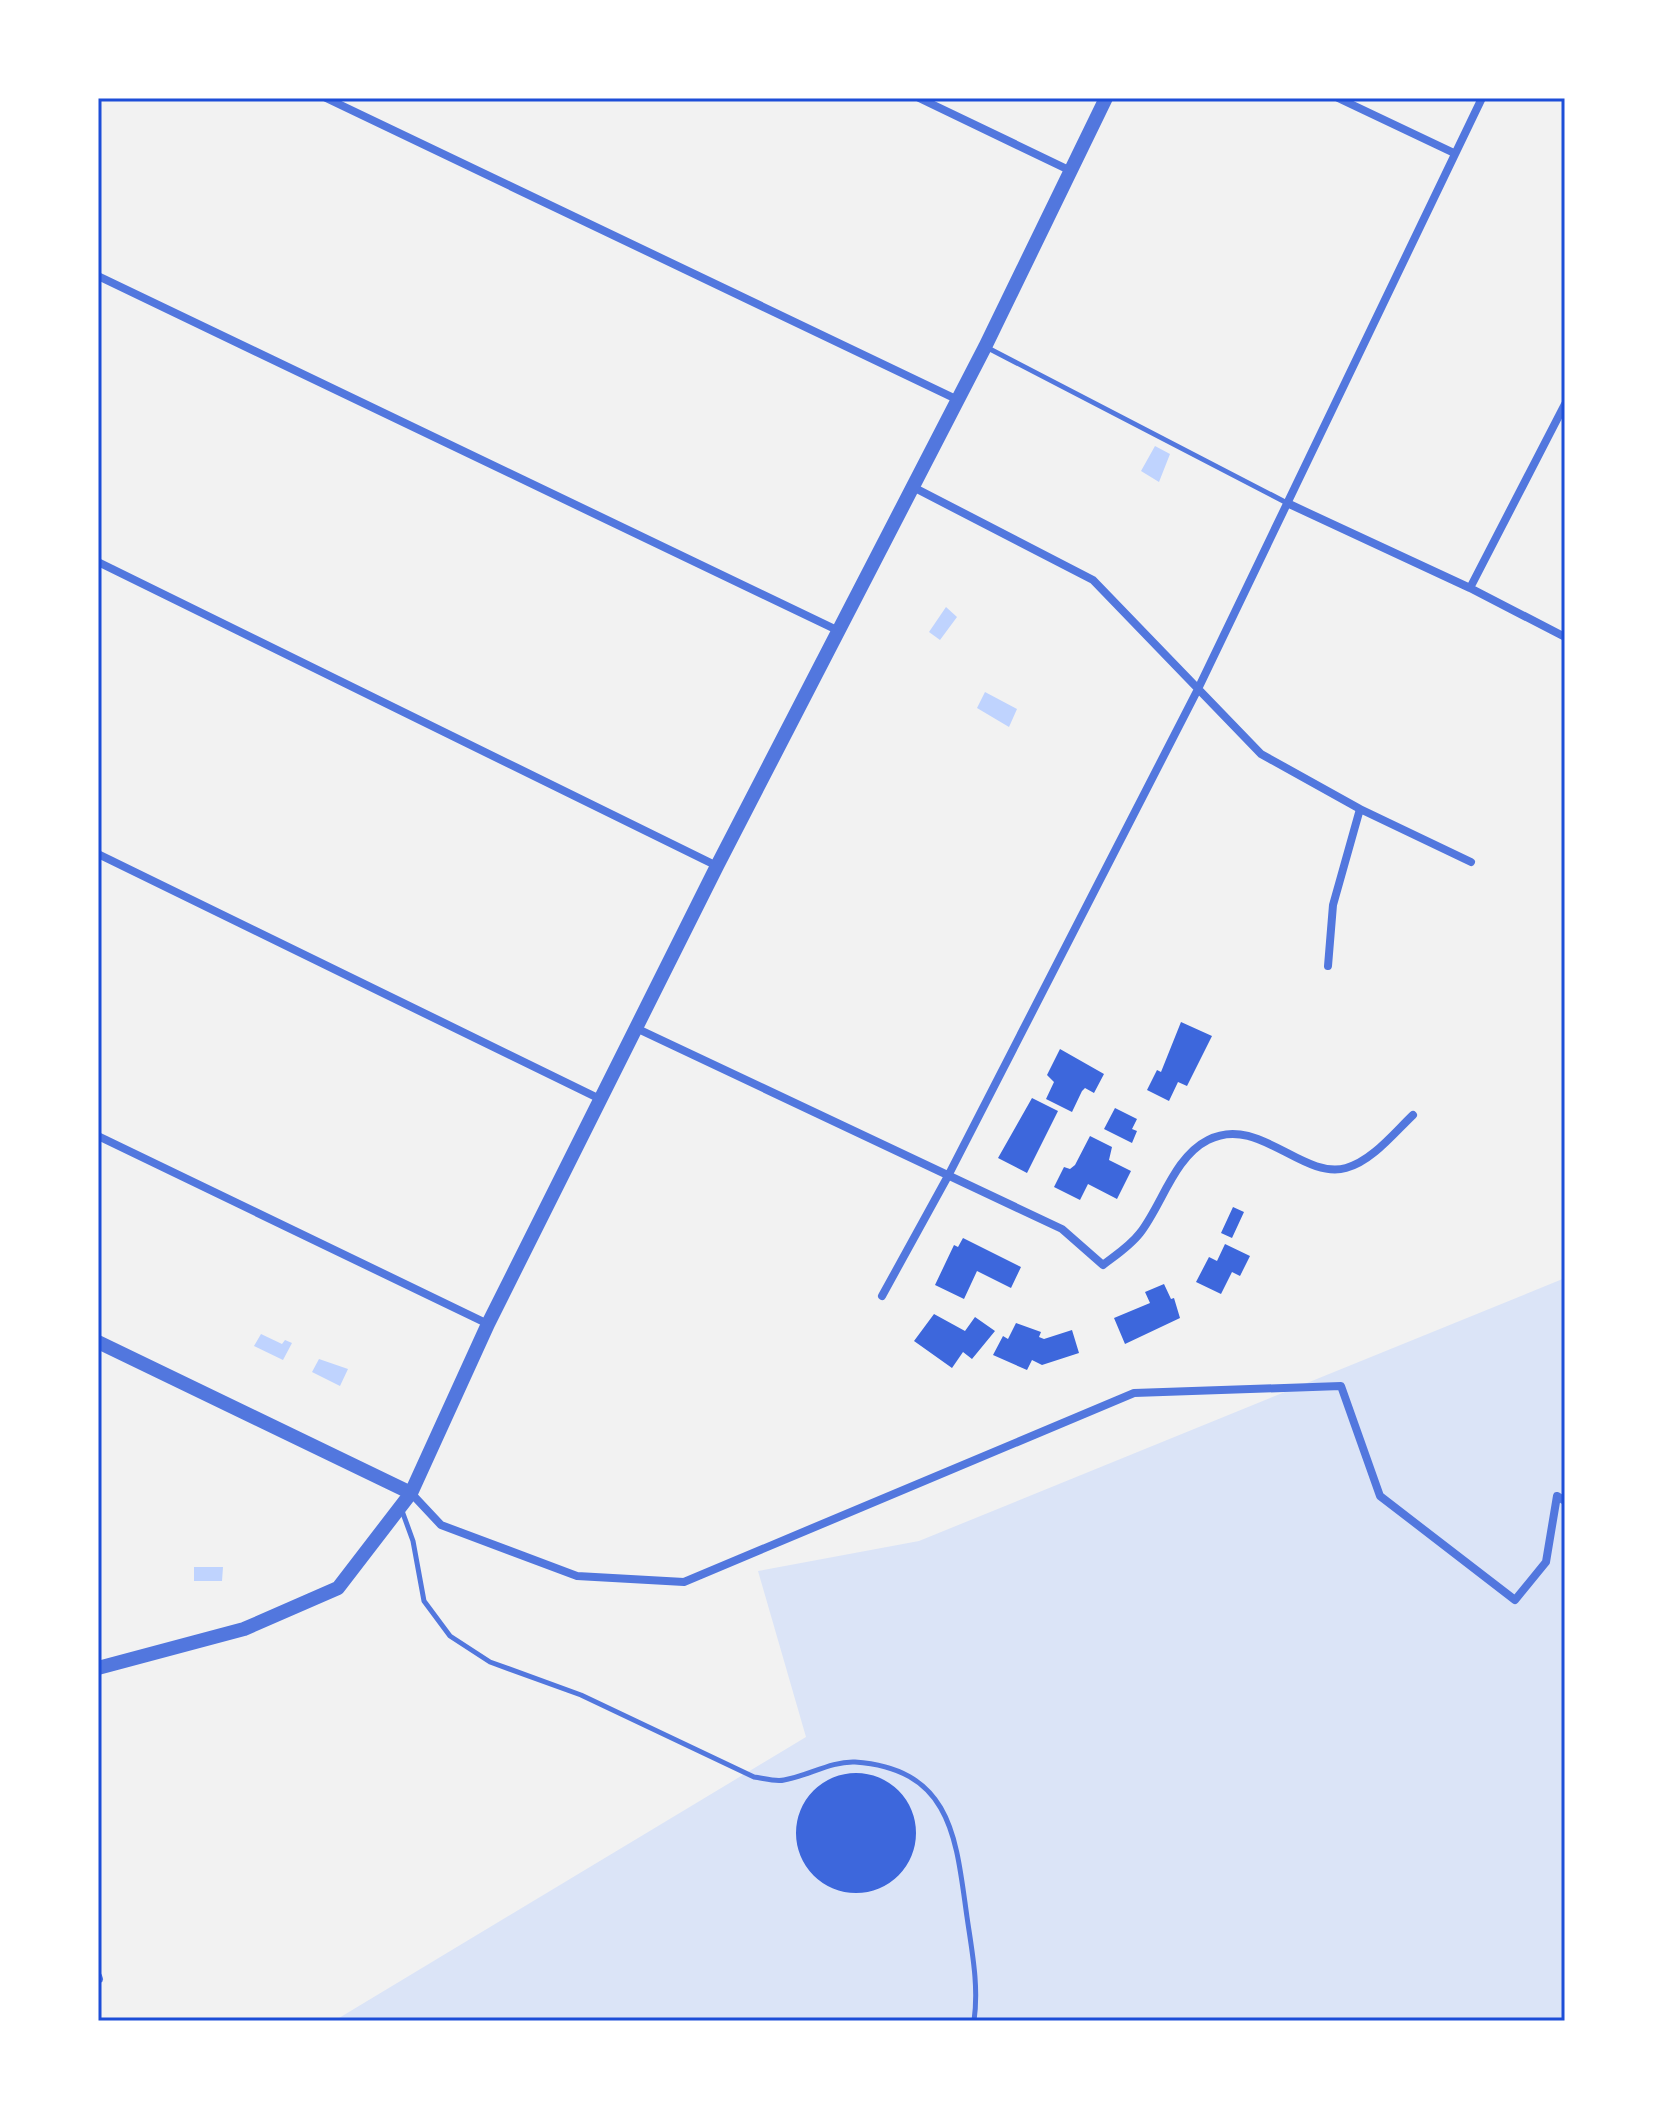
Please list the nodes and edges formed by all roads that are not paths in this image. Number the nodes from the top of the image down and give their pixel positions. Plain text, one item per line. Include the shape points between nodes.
1 (326, 98) edge
2 (919, 98) edge
3 (1106, 98) edge
4 (1338, 98) edge
5 (1482, 98) edge
6 (1454, 153) junction
7 (1071, 171) junction
8 (98, 276) edge
9 (985, 347) junction
10 (956, 399) junction
11 (1565, 404) edge
12 (913, 487) junction
13 (1287, 503) junction
14 (98, 562) edge
15 (1470, 588) junction
16 (840, 631) junction
17 (1565, 637) edge
18 (1197, 691) junction
19 (1360, 809) junction
20 (98, 854) edge
21 (1471, 862) dead end
22 (717, 866) junction
23 (1328, 966) dead end
24 (638, 1029) junction
25 (603, 1100) junction
26 (1413, 1115) dead end
27 (98, 1136) edge
28 (948, 1176) junction
29 (882, 1296) dead end
30 (488, 1324) junction
31 (98, 1342) edge
32 (411, 1493) junction
33 (1565, 1501) edge
34 (401, 1507) junction
35 (98, 1668) edge
36 (974, 2021) edge

1 - 10 street
2 - 7 street
3 - 7 street
4 - 6 street
5 - 6 street
6 - 13 street
7 - 9 street
8 - 16 street
9 - 10 street
9 - 13 lane
10 - 12 street
11 - 15 street
12 - 16 street
12 - 18 street via 1093,580
13 - 15 street
13 - 18 street
14 - 22 street
15 - 17 street
16 - 22 street
18 - 19 street via 1261,754
18 - 28 street
19 - 21 street
19 - 23 street via 1333,905
20 - 25 street
22 - 24 street
24 - 25 street
24 - 28 street
25 - 30 street
26 - 28 street via 1366,1158 1346,1168 1320,1169 1268,1141 1230,1135 1207,1140 1179,1167 1142,1231 1103,1265 1062,1229
27 - 30 street
28 - 29 street
30 - 32 street
31 - 32 street
32 - 33 street via 441,1525 577,1576 684,1582 1134,1393 1341,1386 1380,1496 1515,1600 1546,1562 1557,1496
32 - 34 street
34 - 35 street via 338,1588 244,1629
34 - 36 lane via 424,1601 450,1636 490,1662 581,1695 754,1777 781,1781 858,1762 884,1767 929,1791 950,1822 960,1867 976,1985

